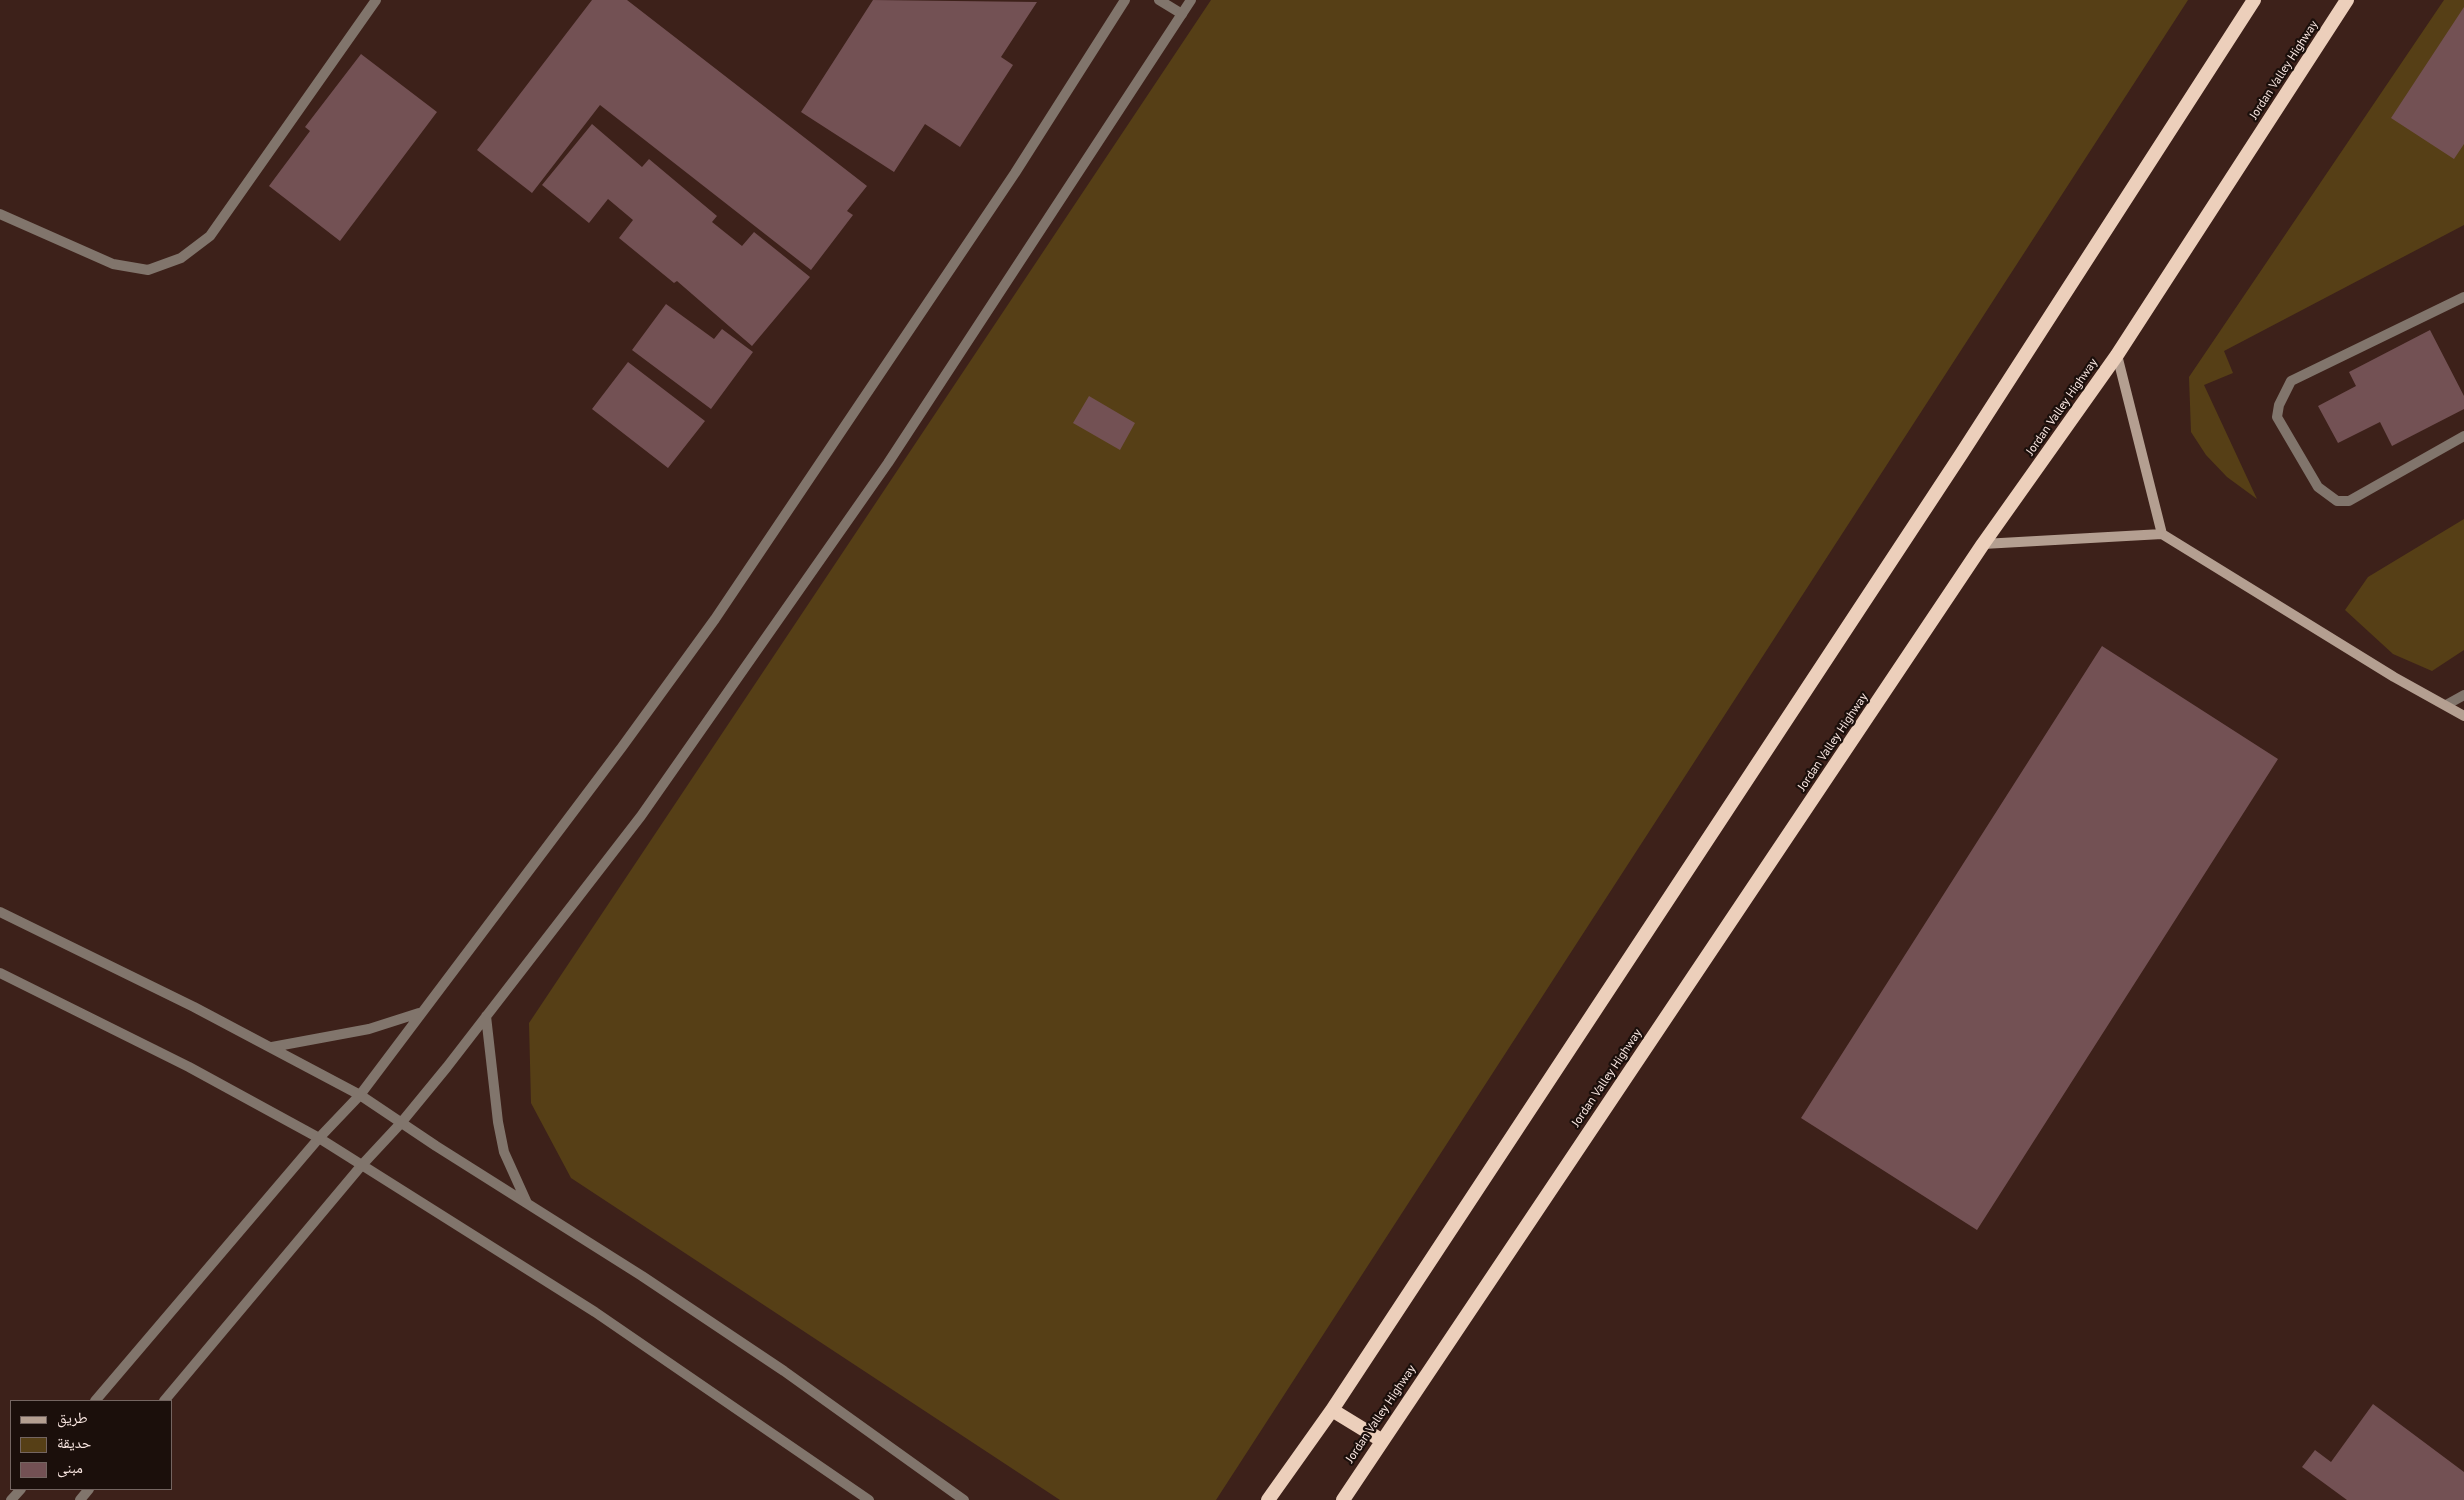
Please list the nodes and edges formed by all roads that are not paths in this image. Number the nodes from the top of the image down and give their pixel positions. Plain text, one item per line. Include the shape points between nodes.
1 (376, 0) edge
2 (1125, 0) edge
3 (1160, 0) edge
4 (1191, 0) edge
5 (2254, 0) edge
6 (2347, 0) edge
7 (1182, 14) junction
8 (0, 214) edge
9 (2464, 297) edge
10 (2117, 355) junction
11 (2464, 436) edge
12 (2162, 534) junction
13 (1984, 544) junction
14 (2464, 695) edge
15 (2446, 704) junction
16 (2464, 716) edge
17 (0, 912) edge
18 (0, 973) edge
19 (419, 1013) junction
20 (486, 1016) junction
21 (272, 1047) junction
22 (360, 1095) junction
23 (401, 1123) junction
24 (319, 1138) junction
25 (361, 1166) junction
26 (528, 1204) junction
27 (96, 1400) edge
28 (165, 1400) edge
29 (1332, 1410) junction
30 (1381, 1440) junction
31 (20, 1490) edge
32 (88, 1490) edge
33 (12, 1500) edge
34 (80, 1500) edge
35 (869, 1500) edge
36 (964, 1500) edge
37 (1268, 1500) edge
38 (1343, 1500) edge

1 - 8 street via 210,236 181,258 148,270 113,264
2 - 19 street via 1015,173 715,619 622,747
3 - 7 street
4 - 7 street
5 - 29 highway via 1957,461
6 - 10 highway, Jordan Valley Highway
7 - 20 street via 888,463 641,816
9 - 11 street via 2291,381 2279,404 2277,417 2318,487 2337,501 2349,501
10 - 12 main road
10 - 13 highway, Jordan Valley Highway
12 - 13 main road
12 - 15 main road via 2394,677
13 - 30 highway, Jordan Valley Highway
14 - 15 street
15 - 16 main road
17 - 21 street
18 - 24 street via 189,1067
19 - 21 street via 369,1029
19 - 22 street
20 - 23 street
20 - 26 street via 504,1152
21 - 22 street
22 - 23 street
22 - 24 street
23 - 25 street
23 - 26 street
24 - 25 street
24 - 27 street
25 - 28 street
25 - 35 street via 595,1312
26 - 36 street via 784,1371
29 - 30 highway
29 - 37 highway
30 - 38 highway, Jordan Valley Highway
31 - 33 street
32 - 34 street

